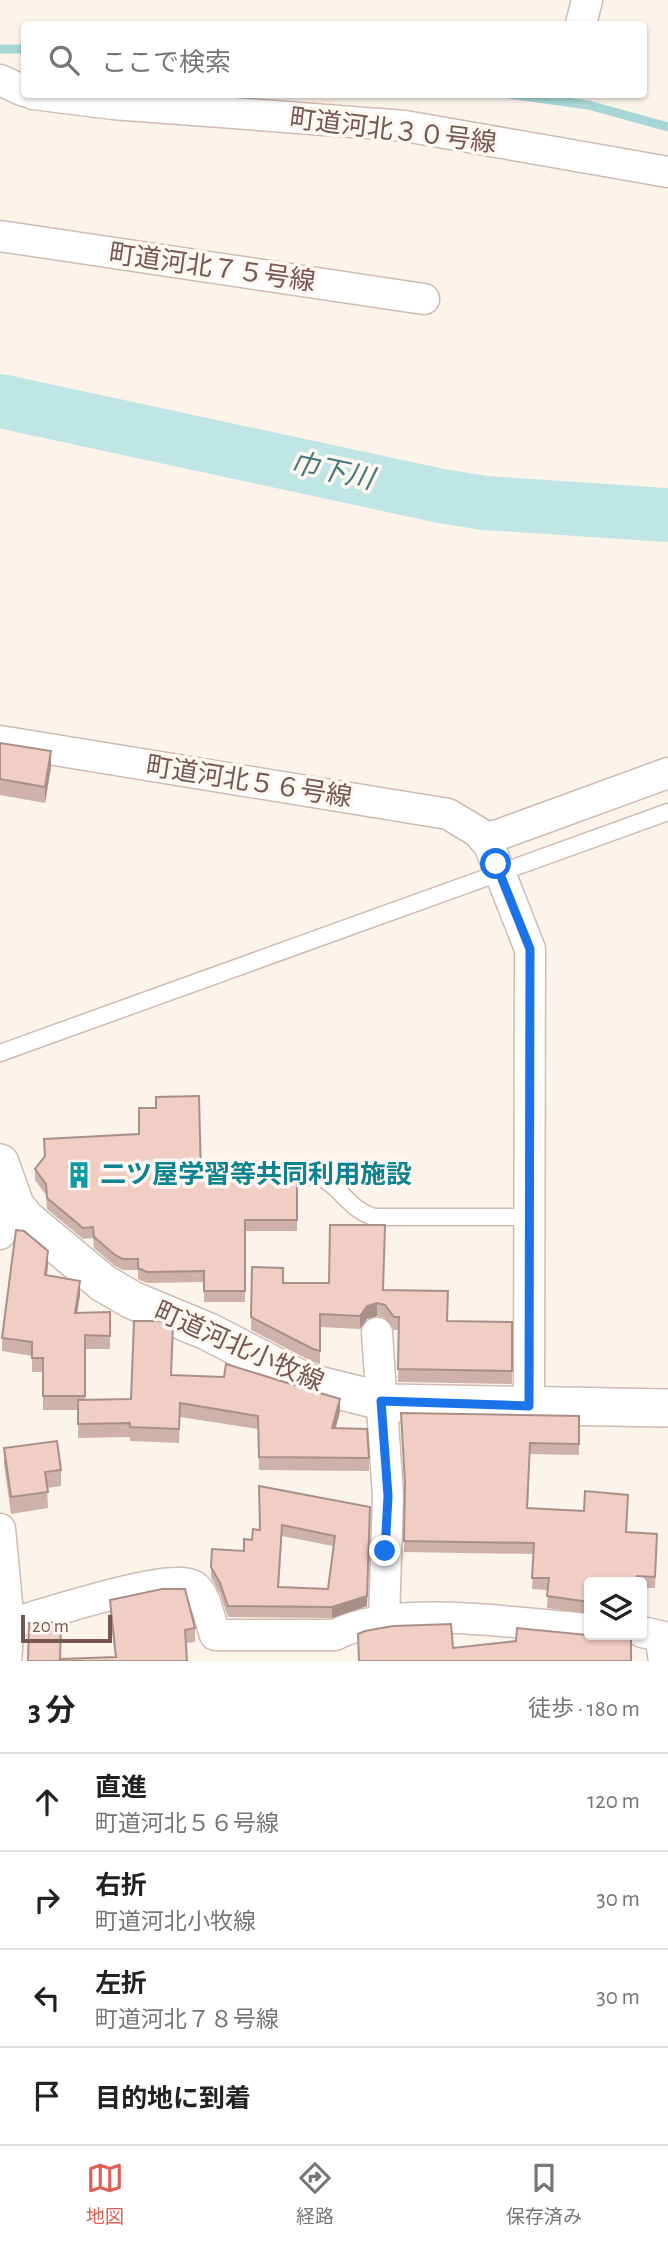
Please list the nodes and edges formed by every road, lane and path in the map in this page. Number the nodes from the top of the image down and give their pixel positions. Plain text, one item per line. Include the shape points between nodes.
1 (587, 0) edge
2 (582, 21) edge
3 (21, 68) edge
4 (0, 71) edge
5 (0, 80) edge
6 (21, 90) edge
7 (65, 98) edge
8 (668, 172) edge
9 (0, 236) edge
10 (424, 299) dead end
11 (0, 741) edge
12 (668, 773) edge
13 (668, 812) edge
14 (492, 855) junction
15 (0, 1053) edge
16 (0, 1163) edge
17 (231, 1176) edge
18 (530, 1217) junction
19 (5, 1219) edge
20 (377, 1333) dead end
21 (381, 1401) junction
22 (529, 1406) junction
23 (668, 1408) edge
24 (0, 1529) edge
25 (384, 1619) junction
26 (9, 1624) junction
27 (584, 1629) edge
28 (647, 1633) edge
29 (6, 1661) edge
30 (664, 1661) edge

1 - 2 street
3 - 4 street
5 - 6 street
7 - 8 street, 町道河北３０号線 via 405,126
9 - 10 street, 町道河北７５号線
11 - 14 street, 町道河北５６号線 via 448,814
12 - 14 street via 498,835
13 - 14 lane
14 - 15 lane
14 - 18 street via 530,949
16 - 19 street, 町道河北小牧線
17 - 18 lane via 325,1179 356,1210 374,1217
18 - 22 street
19 - 21 street, 町道河北小牧線 via 26,1219 103,1283 132,1300 209,1332 306,1382
20 - 21 street
21 - 22 street, 町道河北小牧線
21 - 25 street via 388,1496
22 - 23 street, 町道河北小牧線
24 - 26 street
25 - 26 street via 335,1635 215,1635 200,1591 188,1583 173,1583 146,1586
25 - 27 street
26 - 29 street
28 - 30 street via 660,1636

